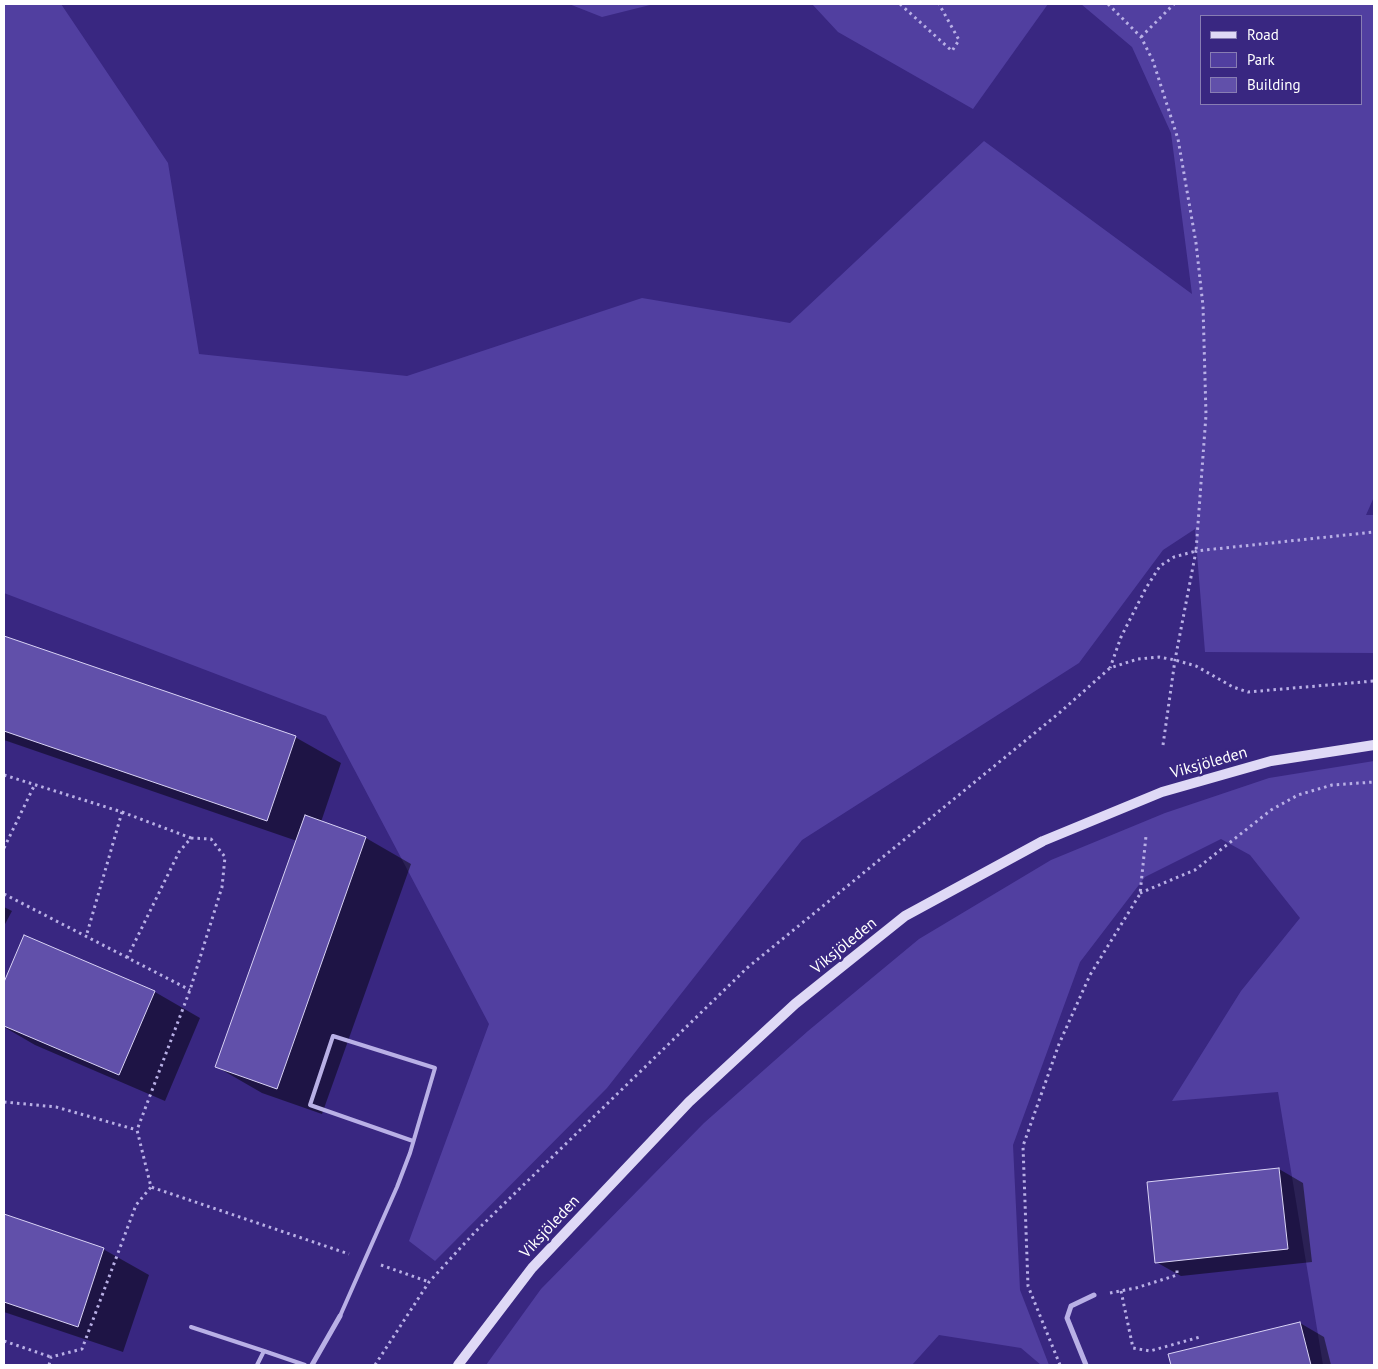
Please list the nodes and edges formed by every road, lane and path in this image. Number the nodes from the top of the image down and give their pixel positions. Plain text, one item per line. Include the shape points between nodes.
1 (900, 4) edge
2 (939, 4) edge
3 (1108, 4) edge
4 (1174, 4) edge
5 (1141, 38) junction
6 (1374, 532) edge
7 (1196, 551) junction
8 (1175, 660) junction
9 (1110, 668) junction
10 (1374, 681) edge
11 (1163, 745) dead end
12 (1374, 745) edge
13 (4, 775) edge
14 (1374, 782) edge
15 (35, 784) junction
16 (122, 812) junction
17 (1146, 836) dead end
18 (191, 838) junction
19 (4, 848) edge
20 (4, 894) edge
21 (1140, 894) junction
22 (86, 937) junction
23 (127, 958) junction
24 (190, 990) junction
25 (4, 1102) edge
26 (137, 1130) junction
27 (413, 1140) junction
28 (151, 1187) junction
29 (364, 1260) junction
30 (1177, 1268) dead end
31 (429, 1282) junction
32 (1121, 1290) junction
33 (1094, 1295) joint
34 (340, 1316) joint
35 (191, 1327) dead end
36 (1200, 1337) dead end
37 (4, 1341) edge
38 (264, 1351) junction
39 (51, 1358) junction
40 (49, 1365) edge
41 (257, 1365) edge
42 (306, 1365) edge
43 (312, 1365) edge
44 (376, 1365) edge
45 (458, 1365) edge
46 (1060, 1365) edge
47 (1086, 1365) edge

1 - 2 path via 952,51 959,40
3 - 5 path
4 - 5 path
5 - 7 path via 1153,61 1178,139 1196,242 1203,306 1206,415
6 - 7 path
7 - 8 path
7 - 9 path via 1174,557 1160,566 1121,637
8 - 9 path via 1159,657 1138,659
8 - 10 path via 1196,666 1248,692
8 - 11 path
9 - 31 path via 747,968 476,1231
12 - 45 main road, Viksjöleden via 1271,761 1162,792 1043,841 905,916 795,1004 689,1102 532,1268
13 - 15 path
14 - 21 path via 1332,785 1298,795 1271,810 1195,870
15 - 16 path
15 - 19 path
16 - 18 path
16 - 22 path
17 - 21 path
18 - 23 path via 180,852
18 - 24 path via 211,839 225,857 222,887
20 - 22 path
21 - 46 path via 1090,975 1059,1044 1023,1146 1028,1286
22 - 23 path
23 - 24 path
24 - 26 path
25 - 26 path via 56,1107
26 - 28 path
27 - 27 lane via 435,1068 333,1036 310,1105
27 - 29 lane via 397,1188
28 - 29 path
28 - 39 path via 136,1205 82,1350
29 - 31 path
29 - 34 lane
30 - 32 path via 1177,1275
31 - 44 path
32 - 33 path
32 - 36 path via 1133,1348 1150,1351
33 - 47 street via 1071,1306 1067,1318
34 - 43 street
35 - 38 lane
37 - 39 path
38 - 41 lane
38 - 42 lane
39 - 40 path

